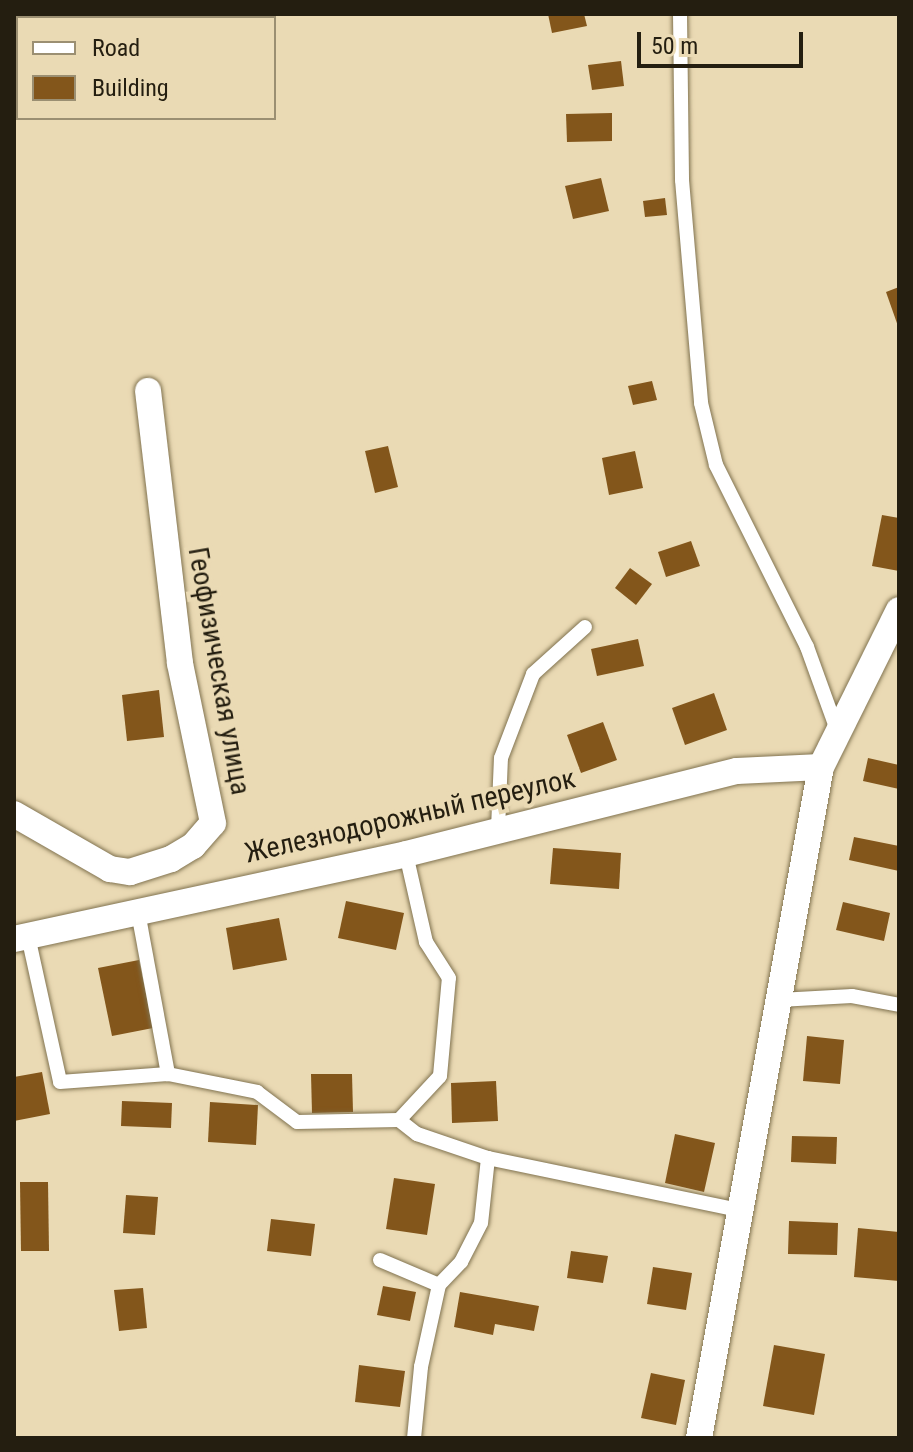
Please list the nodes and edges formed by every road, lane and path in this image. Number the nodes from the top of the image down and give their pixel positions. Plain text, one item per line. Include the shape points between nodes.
1 (680, 14) edge
2 (148, 391) dead end
3 (899, 610) edge
4 (585, 627) dead end
5 (838, 731) junction
6 (821, 767) junction
7 (14, 814) edge
8 (498, 829) junction
9 (406, 854) junction
10 (130, 872) junction
11 (138, 912) junction
12 (21, 937) edge
13 (779, 1000) junction
14 (899, 1005) edge
15 (168, 1074) junction
16 (399, 1120) junction
17 (488, 1158) junction
18 (740, 1210) junction
19 (380, 1260) dead end
20 (439, 1285) junction
21 (414, 1438) edge
22 (699, 1438) edge

1 - 5 lane via 682,180 701,403 716,465 807,647
2 - 10 street, Геофизическая улица via 180,663 213,823 182,853
3 - 5 street
4 - 8 lane via 533,674 501,758
5 - 6 street
6 - 8 street, Железнодорожный переулок via 737,771
6 - 13 street
7 - 10 street via 99,863
8 - 9 street, Железнодорожный переулок
9 - 11 street, Железнодорожный переулок
9 - 16 lane via 426,942 449,978 440,1076
10 - 11 street
11 - 12 street, Железнодорожный переулок
11 - 15 lane
12 - 15 lane via 60,1082
13 - 14 lane via 852,996
13 - 18 street
15 - 16 lane via 257,1092 297,1122
16 - 17 lane via 417,1134
17 - 18 lane
17 - 20 lane via 481,1223 461,1262
18 - 22 street
19 - 20 lane
20 - 21 lane via 421,1367

